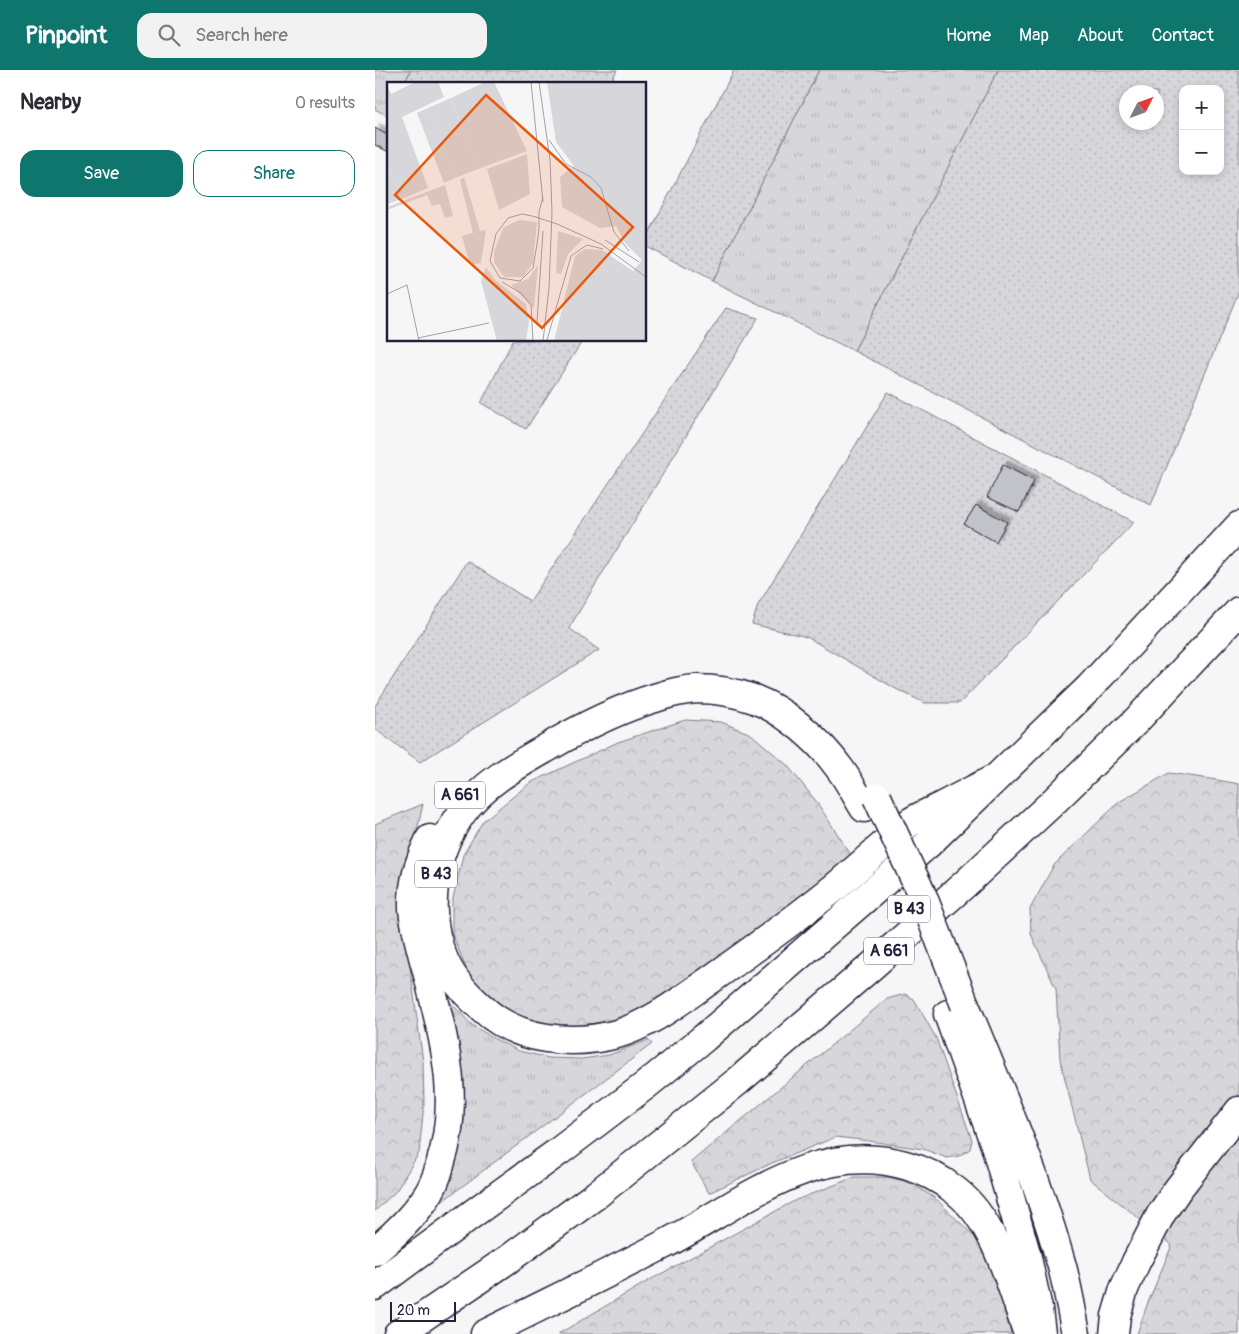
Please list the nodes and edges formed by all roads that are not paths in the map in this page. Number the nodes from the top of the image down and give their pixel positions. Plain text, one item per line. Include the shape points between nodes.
1 (1239, 526) edge
2 (1239, 611) edge
3 (996, 778) junction
4 (870, 802) junction
5 (957, 1009) junction
6 (1239, 1111) edge
7 (375, 1251) edge
8 (375, 1286) edge
9 (398, 1334) edge
10 (485, 1334) edge
11 (1029, 1334) edge
12 (1041, 1334) edge
13 (1076, 1334) edge
14 (1114, 1334) edge

1 - 3 highway via 1089,688
2 - 9 highway, A 661 via 1058,798 864,973 596,1195
3 - 4 highway, B 43 via 909,823 832,890 752,950 661,1013 619,1034 574,1041 524,1033 489,1015 471,998 445,963 433,920 436,870 448,836 462,813 489,785 517,765 579,728 623,709 671,693 695,689 750,698 768,705 805,732
3 - 8 highway via 928,844 705,1038 558,1152
4 - 5 highway, A 661, bridge via 923,897
4 - 7 highway, A 661 via 863,772 826,730 785,699 763,688 724,677 674,679 616,695 509,753 480,775 453,801 435,828 414,884 413,910 442,1034 449,1079 451,1110 448,1136 435,1181 426,1198
5 - 12 highway, A 661 via 1026,1253
5 - 13 highway, A 661 via 1012,1118 1060,1257
6 - 14 highway via 1161,1214 1124,1289
10 - 11 highway via 667,1243 775,1182 809,1168 864,1158 912,1167 939,1179 971,1205 996,1246

